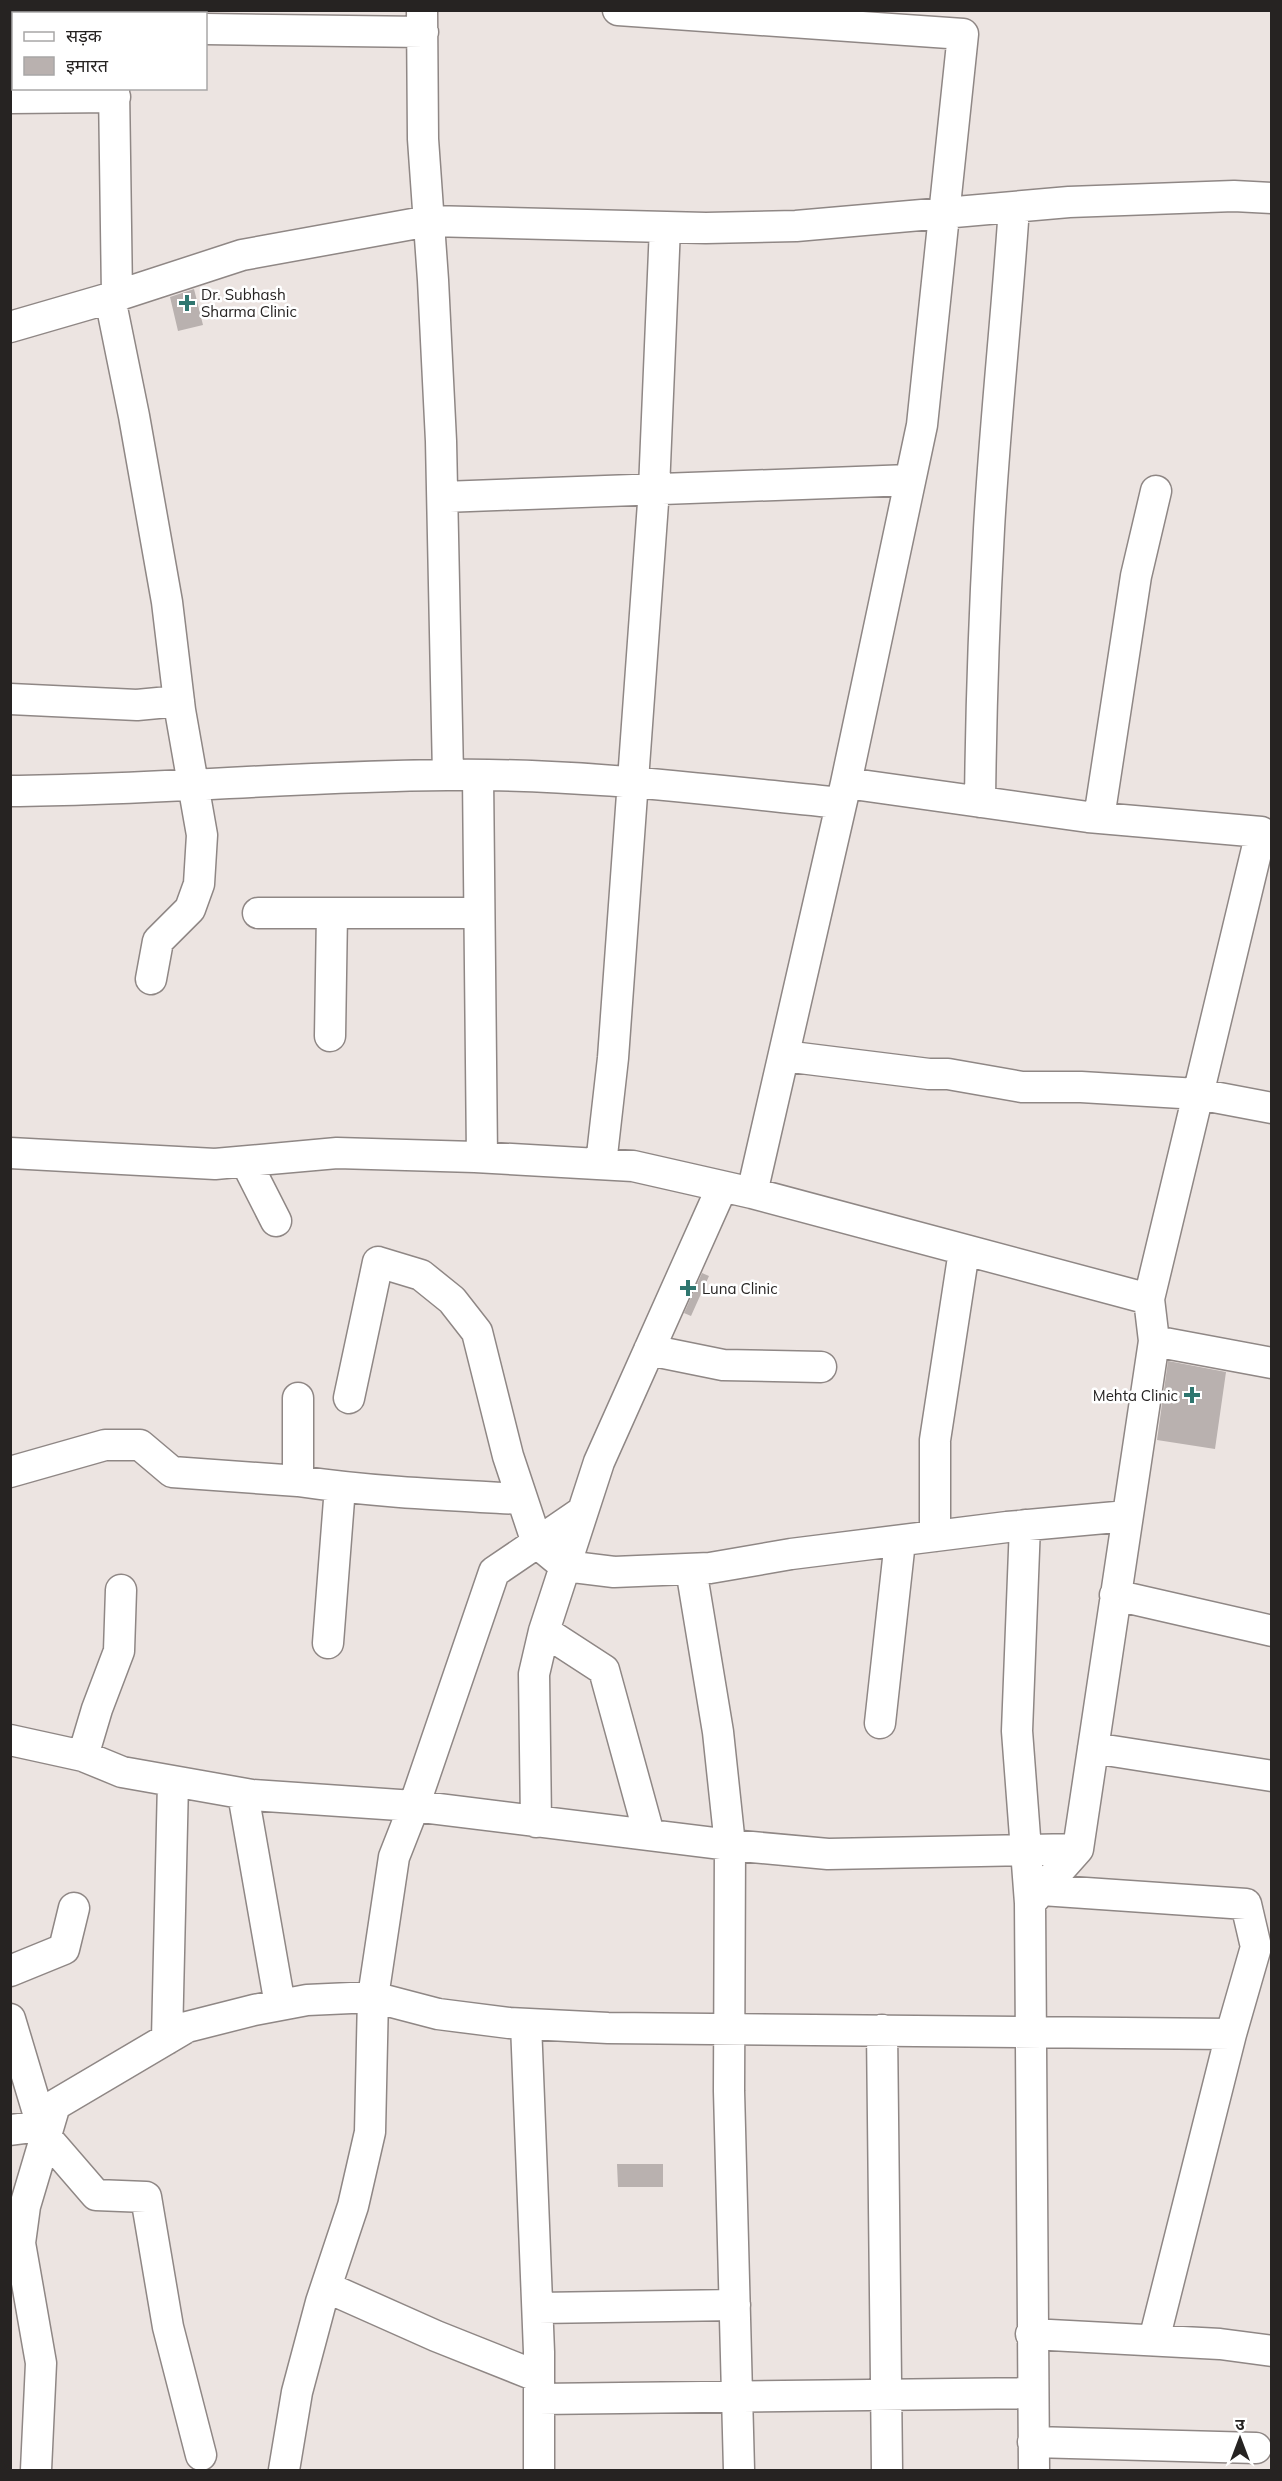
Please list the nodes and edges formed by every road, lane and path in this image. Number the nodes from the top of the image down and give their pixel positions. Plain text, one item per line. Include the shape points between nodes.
1 (618, 10) edge
2 (422, 21) edge
3 (207, 29) edge
4 (115, 93) edge
5 (10, 98) edge
6 (1272, 198) edge
7 (1014, 207) junction
8 (944, 213) junction
9 (429, 221) junction
10 (665, 227) junction
11 (114, 297) junction
12 (10, 327) edge
13 (910, 480) junction
14 (654, 489) junction
15 (1156, 492) dead end
16 (443, 496) junction
17 (10, 699) edge
18 (179, 701) junction
19 (448, 774) junction
20 (478, 776) junction
21 (632, 782) junction
22 (192, 785) junction
23 (10, 791) edge
24 (844, 793) junction
25 (980, 802) junction
26 (1099, 818) junction
27 (1266, 830) edge
28 (258, 914) dead end
29 (332, 914) junction
30 (480, 914) junction
31 (151, 979) dead end
32 (330, 1035) dead end
33 (784, 1056) junction
34 (1198, 1094) junction
35 (1272, 1108) edge
36 (10, 1153) edge
37 (482, 1157) junction
38 (246, 1162) junction
39 (601, 1164) junction
40 (722, 1187) junction
41 (752, 1193) junction
42 (276, 1221) dead end
43 (964, 1251) junction
44 (1149, 1299) junction
45 (1154, 1341) junction
46 (649, 1350) junction
47 (1272, 1363) edge
48 (821, 1367) dead end
49 (298, 1398) dead end
50 (349, 1398) dead end
51 (10, 1472) edge
52 (298, 1480) junction
53 (340, 1487) junction
54 (522, 1499) junction
55 (582, 1512) junction
56 (1127, 1516) junction
57 (1025, 1525) junction
58 (935, 1536) junction
59 (900, 1540) junction
60 (537, 1543) junction
61 (565, 1566) junction
62 (691, 1569) junction
63 (121, 1590) dead end
64 (1114, 1595) junction
65 (544, 1631) junction
66 (1272, 1631) edge
67 (328, 1642) dead end
68 (880, 1723) dead end
69 (10, 1740) edge
70 (1093, 1748) junction
71 (83, 1756) junction
72 (1272, 1776) edge
73 (173, 1782) junction
74 (243, 1794) junction
75 (414, 1806) junction
76 (536, 1822) junction
77 (649, 1834) junction
78 (730, 1845) junction
79 (1078, 1849) junction
80 (1024, 1851) junction
81 (1036, 1897) junction
82 (74, 1908) dead end
83 (1264, 1949) edge
84 (10, 1971) edge
85 (373, 1997) junction
86 (280, 2005) junction
87 (10, 2019) edge
88 (526, 2024) junction
89 (729, 2030) junction
90 (882, 2030) junction
91 (1030, 2031) junction
92 (1231, 2034) junction
93 (167, 2039) junction
94 (10, 2130) edge
95 (45, 2136) junction
96 (326, 2287) junction
97 (735, 2305) junction
98 (538, 2308) junction
99 (1031, 2334) junction
100 (1154, 2340) junction
101 (1272, 2351) edge
102 (539, 2388) junction
103 (1032, 2393) junction
104 (885, 2395) junction
105 (737, 2397) junction
106 (1256, 2448) dead end
107 (201, 2455) dead end
108 (1033, 2456) edge
109 (36, 2470) edge
110 (284, 2470) edge
111 (539, 2470) edge
112 (739, 2470) edge
113 (887, 2470) edge

1 - 8 street via 963,34
2 - 3 street
2 - 9 street via 423,139
4 - 5 street
4 - 11 street
6 - 7 street via 1234,196
7 - 8 street
7 - 25 street via 989,527
8 - 10 street via 796,226
8 - 13 street via 922,425
9 - 10 street
9 - 11 street via 242,255
9 - 16 street
10 - 14 street
11 - 12 street
11 - 18 street via 165,590
13 - 14 street
13 - 24 street
14 - 16 street
14 - 21 street
15 - 26 street via 1136,576
16 - 19 street
17 - 18 street via 137,705
18 - 22 street
19 - 20 street
19 - 22 street
20 - 21 street
20 - 30 street
21 - 24 street
21 - 39 street via 613,1058
22 - 23 street
22 - 31 street via 202,834 199,884 190,909 158,941
24 - 25 street
24 - 33 street
25 - 26 street
26 - 27 street
27 - 34 street
28 - 29 street
29 - 30 street
29 - 32 street
30 - 37 street
33 - 34 street via 948,1074 1022,1087
33 - 41 street
34 - 35 street
34 - 44 street
36 - 38 street via 215,1164
37 - 38 street via 337,1154
37 - 39 street
38 - 42 street
39 - 40 street via 633,1166
40 - 41 street
40 - 46 street
41 - 43 street
43 - 44 street
43 - 58 street via 935,1440
44 - 45 street
45 - 47 street
45 - 56 street
46 - 48 street via 723,1365
46 - 55 street via 599,1462
49 - 52 street
50 - 54 street via 378,1262 421,1275 452,1300 477,1332
51 - 52 street via 105,1445 140,1445 172,1472
52 - 53 street
53 - 54 street
53 - 67 street
54 - 60 street
55 - 60 street
55 - 61 street
56 - 57 street
56 - 64 street
57 - 58 street
57 - 80 street via 1017,1731
58 - 59 street
59 - 62 street
59 - 68 street
60 - 61 street
60 - 75 street via 494,1572
61 - 62 street via 614,1572
61 - 65 street
62 - 78 street via 718,1732
63 - 71 street via 119,1651
64 - 66 street
64 - 70 street
65 - 76 street via 534,1674
65 - 77 street via 604,1670
69 - 71 street
70 - 72 street
70 - 79 street
71 - 73 street via 122,1772
73 - 74 street
73 - 93 street
74 - 75 street
74 - 86 street
75 - 76 street
75 - 85 street via 394,1857
76 - 77 street
77 - 78 street
78 - 80 street via 828,1854
78 - 89 street
79 - 80 street
79 - 81 street
80 - 81 street
81 - 83 street via 1246,1904
81 - 91 street
82 - 84 street via 64,1949
83 - 92 street
85 - 86 street
85 - 88 street via 438,2014
85 - 96 street via 370,2132 353,2206
86 - 93 street via 187,2027
87 - 95 street
88 - 89 street
88 - 98 street
89 - 90 street
89 - 97 street
90 - 91 street
90 - 104 street
91 - 92 street
91 - 99 street
92 - 100 street
93 - 95 street via 55,2104
94 - 95 street via 33,2127
95 - 107 street via 96,2195 146,2197 168,2327
95 - 109 street via 25,2206 20,2243 41,2363
96 - 102 street
96 - 110 street via 297,2392
97 - 98 street
97 - 105 street
98 - 102 street
99 - 100 street
99 - 103 street
100 - 101 street
102 - 105 street
102 - 111 street
103 - 104 street
103 - 108 street
104 - 105 street
104 - 113 street
105 - 112 street
106 - 108 street

